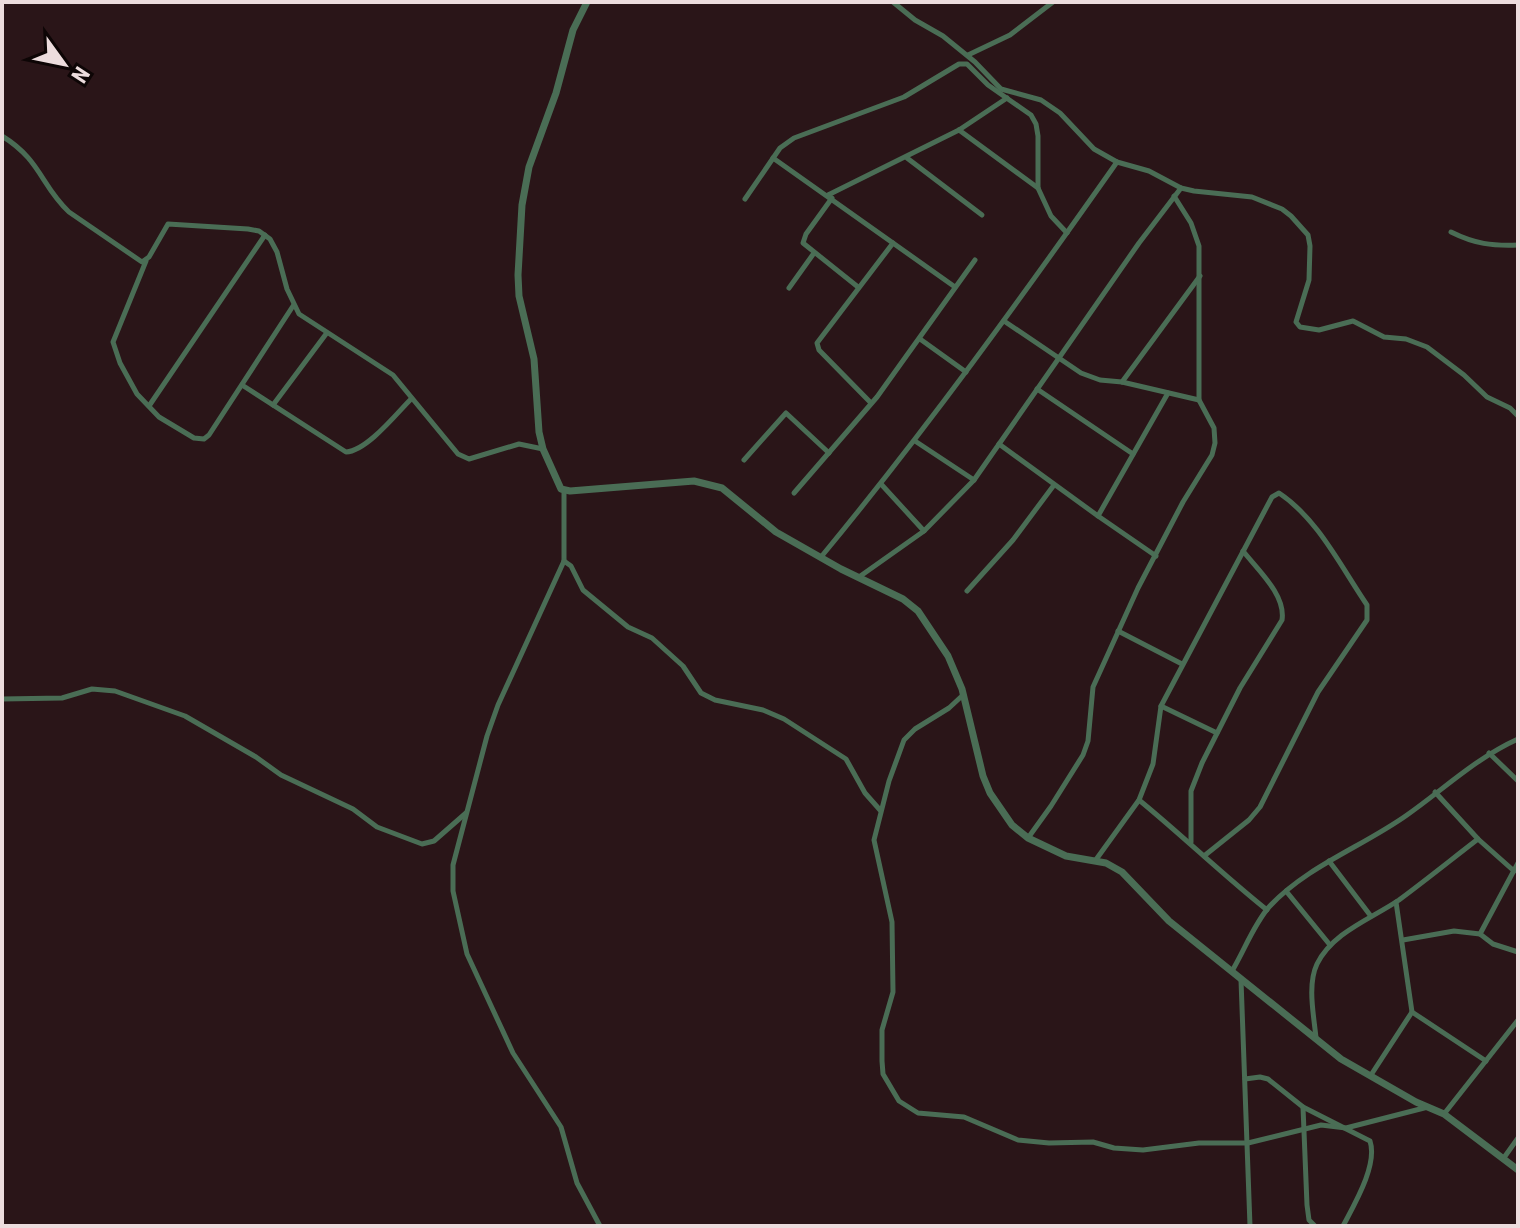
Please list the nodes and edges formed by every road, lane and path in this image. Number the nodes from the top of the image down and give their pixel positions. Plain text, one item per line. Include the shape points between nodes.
1 (587, 2) edge
2 (893, 2) edge
3 (1053, 2) edge
4 (967, 55) junction
5 (1007, 98) junction
6 (959, 130) junction
7 (2, 136) edge
8 (773, 158) junction
9 (907, 158) junction
10 (1117, 162) junction
11 (1038, 188) junction
12 (1181, 188) junction
13 (1174, 196) junction
14 (830, 197) junction
15 (745, 199) dead end
16 (982, 215) dead end
17 (1451, 232) dead end
18 (1067, 233) junction
19 (266, 235) junction
20 (893, 243) junction
21 (1518, 245) edge
22 (814, 253) junction
23 (975, 260) dead end
24 (146, 261) junction
25 (1201, 275) junction
26 (858, 287) junction
27 (955, 287) junction
28 (789, 288) dead end
29 (293, 306) junction
30 (1004, 321) junction
31 (326, 334) junction
32 (920, 339) junction
33 (1058, 359) junction
34 (966, 372) junction
35 (1122, 382) junction
36 (242, 385) junction
37 (1037, 389) junction
38 (1168, 393) junction
39 (411, 399) junction
40 (1199, 400) junction
41 (871, 403) junction
42 (273, 405) junction
43 (149, 406) junction
44 (1518, 416) edge
45 (915, 441) junction
46 (999, 444) junction
47 (543, 449) junction
48 (829, 453) junction
49 (1133, 454) junction
50 (744, 460) dead end
51 (974, 480) junction
52 (881, 484) junction
53 (1054, 485) junction
54 (564, 491) junction
55 (794, 493) dead end
56 (1098, 516) junction
57 (924, 531) junction
58 (1243, 551) junction
59 (1156, 556) junction
60 (821, 557) junction
61 (564, 561) junction
62 (859, 577) junction
63 (967, 591) dead end
64 (1118, 631) junction
65 (1182, 664) junction
66 (964, 694) junction
67 (2, 699) edge
68 (1161, 706) junction
69 (1217, 733) junction
70 (1518, 739) edge
71 (1489, 753) junction
72 (1518, 781) edge
73 (1435, 792) junction
74 (1139, 800) junction
75 (880, 811) junction
76 (467, 812) junction
77 (1028, 838) junction
78 (1478, 839) junction
79 (1191, 842) junction
80 (1204, 856) junction
81 (1095, 861) junction
82 (1329, 861) junction
83 (1518, 863) edge
84 (1514, 871) junction
85 (1286, 891) junction
86 (1396, 902) junction
87 (1267, 910) junction
88 (1370, 915) junction
89 (1480, 934) junction
90 (1403, 940) junction
91 (1330, 945) junction
92 (1518, 952) edge
93 (1232, 971) junction
94 (1241, 979) junction
95 (1412, 1012) junction
96 (1518, 1020) edge
97 (1316, 1039) junction
98 (1486, 1061) junction
99 (1371, 1075) junction
100 (1245, 1079) junction
101 (1303, 1107) junction
102 (1428, 1107) junction
103 (1444, 1114) junction
104 (1346, 1128) junction
105 (1302, 1130) junction
106 (1518, 1138) edge
107 (1248, 1143) junction
108 (1503, 1159) junction
109 (1518, 1170) edge
110 (600, 1226) edge
111 (1250, 1226) edge
112 (1315, 1226) edge
113 (1343, 1226) edge

1 - 47 street via 538,137 522,205 519,296 534,359
2 - 4 street
3 - 4 street via 1010,35
4 - 10 street via 1001,89 1041,100 1094,149
5 - 6 street
5 - 8 street via 972,68 959,64 904,97 794,138
5 - 11 street via 1036,124
6 - 9 street
6 - 11 street
7 - 24 street via 29,156 69,212
8 - 14 street
8 - 15 street
9 - 14 street
9 - 16 street
10 - 12 street
10 - 18 street
11 - 18 street via 1051,216
12 - 13 street
12 - 44 street via 1264,201 1304,229 1311,262 1296,322 1300,327 1319,330 1353,321 1384,337 1427,347
13 - 25 street via 1199,246
13 - 33 street
14 - 20 street
14 - 22 street via 803,240
17 - 21 street via 1472,243
18 - 30 street
19 - 24 street via 168,224
19 - 29 street via 277,252
19 - 43 street
20 - 26 street
20 - 27 street
22 - 26 street
22 - 28 street
23 - 27 street
24 - 43 street via 113,342 137,394
25 - 35 street
25 - 40 street
26 - 41 street via 817,343
27 - 32 street
29 - 31 street
29 - 36 street
30 - 33 street
30 - 34 street
31 - 39 street via 393,375
31 - 42 street
32 - 34 street
32 - 41 street
33 - 35 street via 1100,380
33 - 37 street
34 - 45 street
35 - 38 street
36 - 42 street
36 - 43 street via 204,439 194,438
37 - 46 street
37 - 49 street
38 - 40 street
38 - 49 street
39 - 42 street via 352,452
39 - 47 street via 465,458 519,444
40 - 59 street via 1214,428 1212,455
41 - 48 street
45 - 51 street
45 - 52 street
46 - 51 street
46 - 53 street
47 - 54 street
48 - 50 street via 786,413
48 - 55 street
49 - 56 street
51 - 57 street
52 - 57 street
52 - 60 street
53 - 56 street
53 - 63 street
54 - 60 street via 711,483 776,532
54 - 61 street
56 - 59 street
57 - 62 street
58 - 65 street
58 - 69 street via 1275,593 1282,620
58 - 80 street via 1279,493 1295,503 1319,535 1368,613 1318,692 1260,807
59 - 64 street
60 - 62 street
61 - 75 street via 583,590 628,627 652,638 683,666 701,693 784,719 846,759
61 - 76 street via 498,705
62 - 66 street via 918,611 948,656
64 - 65 street
64 - 77 street via 1093,687 1083,755
65 - 68 street
66 - 75 street via 906,736
66 - 77 street via 990,793
67 - 76 street via 115,691 191,719 377,827 422,844 434,841
68 - 69 street
68 - 74 street via 1153,764
69 - 79 street via 1191,791
70 - 71 street
71 - 72 street
71 - 73 street
73 - 78 street
73 - 82 street via 1406,816
74 - 79 street
74 - 81 street
75 - 107 street via 874,840 892,911 893,992 882,1030 882,1061 883,1074 899,1101 918,1113 964,1117 1035,1143 1093,1142 1143,1150
76 - 110 street via 453,865 453,891 467,954 513,1053 561,1127 577,1183
77 - 81 street via 1066,856
78 - 84 street
78 - 86 street
79 - 80 street
80 - 87 street
81 - 93 street via 1122,872 1169,921
82 - 85 street
82 - 88 street
83 - 84 street
84 - 89 street
85 - 87 street
85 - 91 street
86 - 88 street
86 - 90 street
87 - 93 street
88 - 91 street
89 - 90 street via 1454,931
89 - 92 street
90 - 95 street
91 - 97 street via 1316,966 1312,988
93 - 94 street
94 - 97 street
94 - 100 street
95 - 98 street
95 - 99 street
96 - 98 street
97 - 99 street
98 - 103 street
99 - 102 street
100 - 101 street via 1268,1079
100 - 107 street
101 - 104 street
101 - 105 street
102 - 103 street
102 - 104 street
103 - 108 street
104 - 105 street via 1321,1125
104 - 113 street via 1370,1141 1373,1150 1366,1180
105 - 107 street
105 - 112 street via 1309,1220
106 - 108 street
107 - 111 street
108 - 109 street

